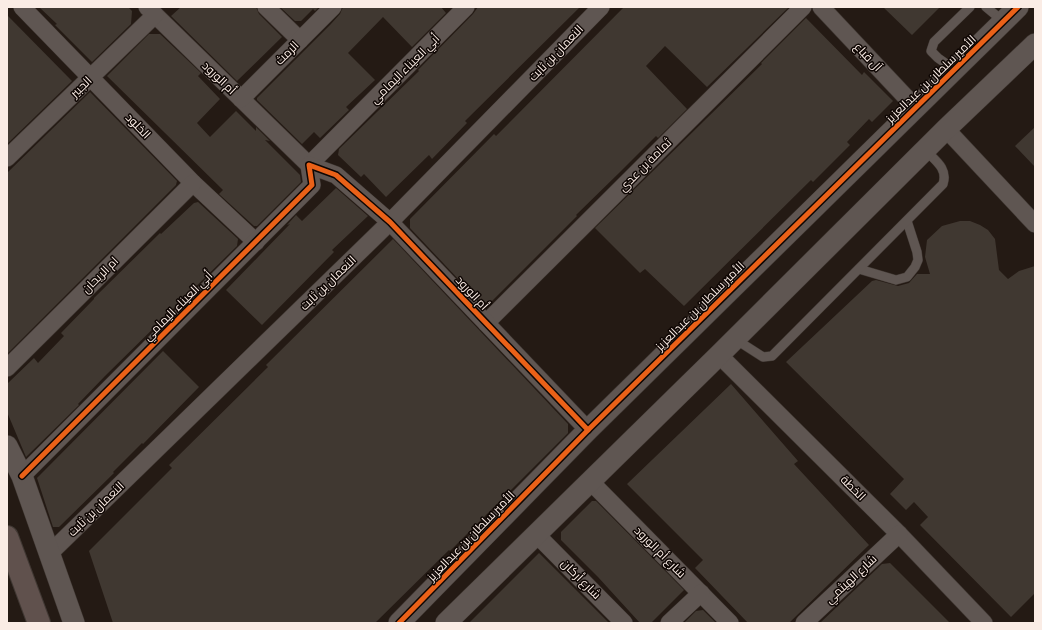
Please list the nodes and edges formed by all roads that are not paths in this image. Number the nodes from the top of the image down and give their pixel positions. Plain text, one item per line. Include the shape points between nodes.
1 (22, 7) edge
2 (266, 7) edge
3 (333, 7) edge
4 (466, 7) edge
5 (602, 7) edge
6 (803, 7) edge
7 (821, 7) edge
8 (970, 7) edge
9 (986, 7) edge
10 (1018, 7) edge
11 (151, 11) edge
12 (1004, 22) junction
13 (300, 40) junction
14 (1035, 44) edge
15 (955, 70) junction
16 (91, 77) junction
17 (240, 99) junction
18 (916, 108) junction
19 (946, 129) junction
20 (926, 151) junction
21 (7, 158) edge
22 (309, 165) junction
23 (193, 183) junction
24 (907, 221) junction
25 (390, 222) junction
26 (1035, 224) edge
27 (256, 242) junction
28 (859, 269) junction
29 (486, 323) junction
30 (735, 339) junction
31 (720, 355) junction
32 (7, 368) edge
33 (588, 430) junction
34 (7, 446) edge
35 (22, 476) junction
36 (590, 481) junction
37 (899, 534) junction
38 (537, 535) junction
39 (7, 538) edge
40 (50, 554) junction
41 (701, 592) junction
42 (39, 623) edge
43 (74, 623) edge
44 (399, 623) edge
45 (446, 623) edge
46 (624, 623) edge
47 (669, 623) edge
48 (730, 623) edge
49 (804, 623) edge
50 (984, 623) edge

1 - 16 street, الخلود
2 - 13 street
3 - 13 street, الرمث
4 - 22 street, أبي العيناء اليمامي
5 - 25 street, النعمان بن ثابت
6 - 29 street, ثمامة بن عدي
7 - 18 street, آل قباع
8 - 15 lane via 932,46 931,51
9 - 12 lane
10 - 12 street, الأمير سلطان بن عبدالعزيز
11 - 16 street, الجبير
11 - 17 street, أم الورود
12 - 15 street, الأمير سلطان بن عبدالعزيز
13 - 17 street, الرمث
14 - 19 street
15 - 18 street, الأمير سلطان بن عبدالعزيز
16 - 21 street, الجبير
16 - 23 street, الخلود
17 - 22 street, أم الورود
18 - 33 street, الأمير سلطان بن عبدالعزيز
19 - 20 street
19 - 26 street
20 - 24 lane via 944,170 945,179
20 - 30 street
22 - 25 street, أم الورود via 336,175
22 - 27 street, أبي العيناء اليمامي via 312,186
23 - 27 street, الخلود
23 - 32 street, ام الريحان
24 - 28 lane
24 - 28 lane via 918,260 907,277 896,280
25 - 29 street, أم الورود
25 - 40 street, النعمان بن ثابت
27 - 35 street, أبي العيناء اليمامي
28 - 30 lane via 772,356 763,357
29 - 33 street, أم الورود
30 - 31 street
31 - 36 street
31 - 37 street, الخطة
33 - 44 street, الأمير سلطان بن عبدالعزيز
34 - 35 street
35 - 40 street
36 - 38 street
36 - 41 street, شارع أم الورود
37 - 49 street, شارع الهيثمي
37 - 50 street, الخطة
38 - 45 street
38 - 46 street, شارع أركان
39 - 42 main road
40 - 43 street
41 - 47 street
41 - 48 street, شارع أم الورود

